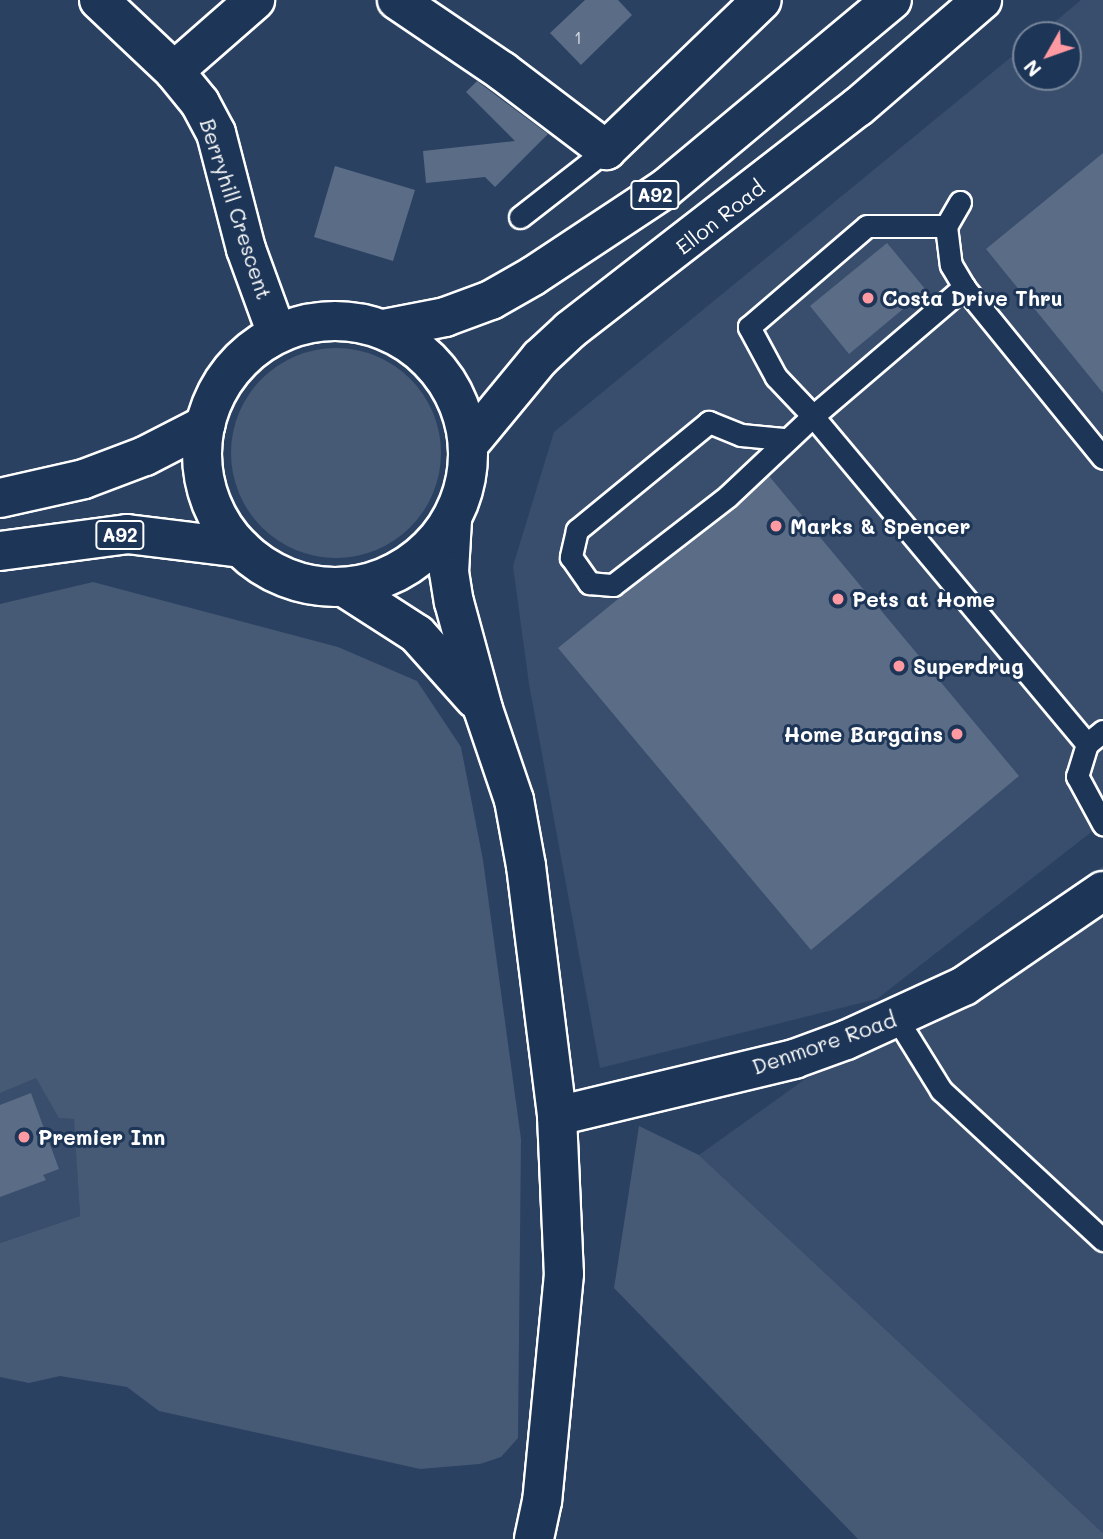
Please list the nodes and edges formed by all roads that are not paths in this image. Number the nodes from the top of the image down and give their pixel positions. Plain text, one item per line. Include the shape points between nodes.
1 (99, 0) edge
2 (255, 0) edge
3 (397, 0) edge
4 (762, 0) edge
5 (892, 0) edge
6 (982, 0) edge
7 (174, 71) junction
8 (606, 150) junction
9 (960, 202) dead end
10 (520, 217) dead end
11 (946, 226) junction
12 (964, 287) junction
13 (384, 329) junction
14 (277, 334) junction
15 (813, 416) junction
16 (205, 425) junction
17 (783, 439) junction
18 (468, 444) junction
19 (1103, 458) edge
20 (0, 498) edge
21 (452, 520) junction
22 (241, 548) junction
23 (0, 551) edge
24 (344, 587) junction
25 (482, 709) junction
26 (1095, 738) edge
27 (1103, 824) edge
28 (1103, 891) edge
29 (897, 1019) junction
30 (557, 1116) junction
31 (1103, 1240) edge
32 (534, 1539) edge

1 - 7 main road, Berryhill Crescent
2 - 7 main road
3 - 8 main road via 502,71
4 - 8 main road
5 - 13 main road, A92 via 666,188 533,276 491,300 445,317
6 - 18 main road, Ellon Road / A92 via 848,116 570,330 540,358
7 - 14 main road, Berryhill Crescent via 216,133 246,249
8 - 10 lane
9 - 11 lane
11 - 12 lane via 951,265
11 - 15 lane via 867,226 748,327 776,377
12 - 15 lane
12 - 19 lane
13 - 14 main road, A92 via 330,320
13 - 18 main road, A92 via 416,348 443,374 461,407
14 - 16 main road, A92 via 231,371
15 - 17 lane
15 - 26 lane
16 - 20 main road via 145,456 85,479
16 - 22 main road, A92 via 207,491 215,512
17 - 17 lane via 728,496 612,585 589,583 571,557 577,530 709,422 741,435
18 - 21 main road, A92 via 466,484
21 - 24 main road, A92 via 432,546 406,567 387,578
21 - 25 main road via 449,572
22 - 23 main road, A92 via 127,534
22 - 24 main road, A92 via 289,579
24 - 25 main road via 417,634
25 - 30 main road via 514,800
26 - 27 lane via 1077,776
28 - 29 main road, Denmore Road via 1007,959
29 - 30 main road, Denmore Road via 794,1059
29 - 31 lane via 941,1090
30 - 32 main road via 564,1274 542,1501

